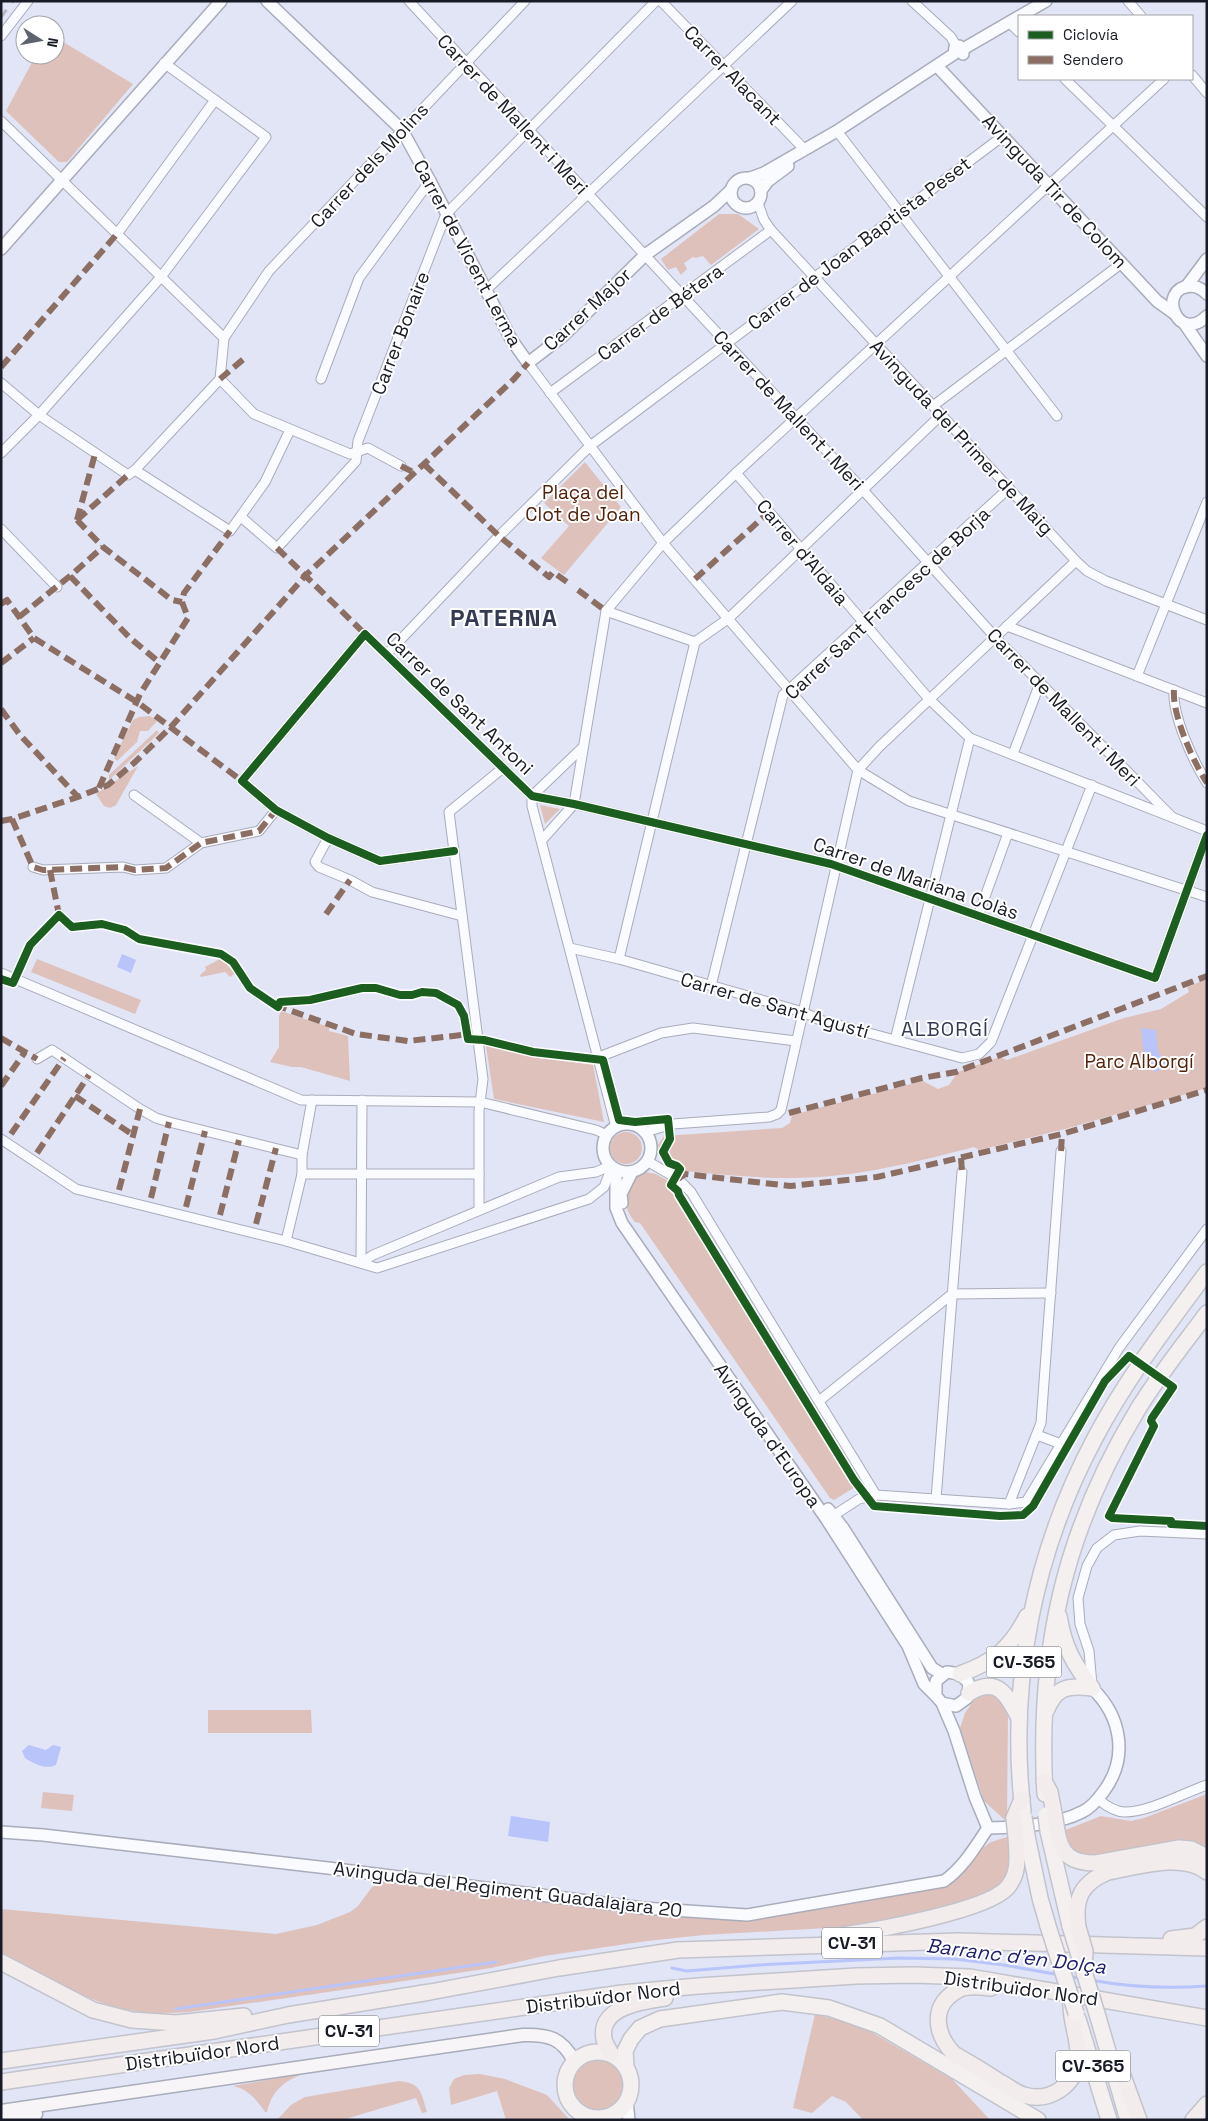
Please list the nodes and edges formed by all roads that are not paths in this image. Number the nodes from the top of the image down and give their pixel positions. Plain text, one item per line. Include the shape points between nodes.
1 (28, 1) edge
2 (221, 1) edge
3 (267, 1) edge
4 (409, 1) edge
5 (525, 1) edge
6 (656, 1) edge
7 (661, 1) edge
8 (792, 1) edge
9 (912, 1) edge
10 (1046, 1) edge
11 (1128, 1) edge
12 (1021, 15) edge
13 (1140, 15) edge
14 (1018, 17) edge
15 (1009, 22) junction
16 (1018, 31) edge
17 (1, 36) edge
18 (958, 49) junction
19 (164, 63) junction
20 (466, 63) junction
21 (724, 65) junction
22 (937, 66) junction
23 (1193, 76) edge
24 (1066, 80) edge
25 (1163, 80) edge
26 (1207, 93) edge
27 (215, 100) junction
28 (1, 121) edge
29 (1112, 126) junction
30 (402, 130) junction
31 (530, 130) junction
32 (838, 131) junction
33 (1003, 136) junction
34 (826, 138) junction
35 (805, 150) junction
36 (750, 178) junction
37 (62, 180) junction
38 (430, 180) junction
39 (1048, 185) junction
40 (731, 190) junction
41 (762, 190) junction
42 (588, 194) junction
43 (758, 203) junction
44 (714, 206) junction
45 (737, 206) junction
46 (900, 213) junction
47 (446, 214) junction
48 (1207, 218) edge
49 (771, 230) junction
50 (117, 234) junction
51 (1, 250) edge
52 (646, 255) junction
53 (1207, 259) edge
54 (1122, 264) junction
55 (951, 276) junction
56 (162, 277) junction
57 (814, 277) junction
58 (1186, 287) junction
59 (485, 291) junction
60 (1207, 294) edge
61 (683, 296) junction
62 (1175, 314) junction
63 (1207, 316) edge
64 (1184, 323) junction
65 (224, 338) junction
66 (726, 343) junction
67 (876, 345) junction
68 (1007, 350) junction
69 (1207, 356) edge
70 (528, 363) junction
71 (220, 379) junction
72 (321, 379) dead end
73 (1, 383) edge
74 (550, 394) junction
75 (933, 406) junction
76 (39, 415) junction
77 (941, 415) junction
78 (1058, 416) dead end
79 (795, 418) junction
80 (290, 430) junction
81 (590, 446) junction
82 (357, 452) junction
83 (1, 453) edge
84 (401, 466) dead end
85 (131, 473) junction
86 (736, 473) junction
87 (1009, 488) junction
88 (863, 490) junction
89 (1207, 502) edge
90 (241, 517) junction
91 (1, 529) edge
92 (662, 543) junction
93 (802, 550) junction
94 (1076, 561) junction
95 (927, 563) junction
96 (57, 587) dead end
97 (1166, 604) junction
98 (606, 611) junction
99 (729, 618) junction
100 (1207, 620) edge
101 (862, 622) junction
102 (1006, 626) junction
103 (995, 637) junction
104 (695, 642) junction
105 (386, 655) junction
106 (1137, 676) junction
107 (1040, 683) junction
108 (789, 689) junction
109 (1174, 690) junction
110 (929, 700) junction
111 (1207, 703) edge
112 (970, 738) junction
113 (583, 748) junction
114 (1013, 754) junction
115 (503, 768) junction
116 (858, 770) junction
117 (1207, 782) edge
118 (1092, 785) junction
119 (134, 795) dead end
120 (532, 796) junction
121 (574, 804) junction
122 (276, 810) junction
123 (951, 815) junction
124 (1172, 817) junction
125 (653, 823) junction
126 (1207, 831) edge
127 (1008, 833) junction
128 (1207, 835) edge
129 (328, 838) junction
130 (542, 840) junction
131 (201, 843) junction
132 (746, 844) junction
133 (454, 851) junction
134 (1066, 852) junction
135 (836, 866) junction
136 (33, 867) dead end
137 (1187, 891) junction
138 (1207, 897) edge
139 (930, 899) junction
140 (462, 916) junction
141 (978, 916) junction
142 (1034, 935) junction
143 (570, 948) junction
144 (620, 960) junction
145 (1, 973) edge
146 (711, 986) junction
147 (803, 1012) junction
148 (895, 1040) junction
149 (796, 1041) junction
150 (599, 1057) junction
151 (37, 1059) dead end
152 (312, 1100) junction
153 (362, 1100) junction
154 (480, 1102) junction
155 (616, 1126) junction
156 (644, 1132) junction
157 (607, 1135) junction
158 (1, 1139) edge
159 (1061, 1151) dead end
160 (302, 1155) junction
161 (647, 1161) junction
162 (613, 1168) junction
163 (632, 1172) junction
164 (962, 1172) dead end
165 (302, 1174) junction
166 (361, 1174) junction
167 (479, 1174) junction
168 (479, 1210) junction
169 (1207, 1230) edge
170 (286, 1242) junction
171 (361, 1263) junction
172 (1207, 1272) edge
173 (1051, 1293) junction
174 (952, 1294) junction
175 (1207, 1313) edge
176 (819, 1401) junction
177 (1037, 1435) junction
178 (1061, 1444) junction
179 (876, 1495) junction
180 (936, 1499) junction
181 (1009, 1504) junction
182 (830, 1518) junction
183 (1207, 1534) edge
184 (1057, 1604) junction
185 (1032, 1606) junction
186 (942, 1674) junction
187 (960, 1674) junction
188 (1092, 1688) junction
189 (939, 1699) junction
190 (964, 1699) junction
191 (1044, 1717) junction
192 (1019, 1718) junction
193 (954, 1731) junction
194 (1044, 1781) joint
195 (1207, 1785) edge
196 (1022, 1798) joint
197 (1098, 1799) junction
198 (988, 1828) junction
199 (1052, 1831) junction
200 (1, 1832) edge
201 (1021, 1837) junction
202 (1207, 1857) edge
203 (1207, 1872) edge
204 (1074, 1927) junction
205 (1207, 1928) edge
206 (1089, 1944) junction
207 (744, 1947) junction
208 (1207, 1948) edge
209 (1, 1962) edge
210 (1084, 1973) joint
211 (1015, 1985) junction
212 (698, 1986) junction
213 (1072, 2008) junction
214 (1145, 2008) junction
215 (288, 2015) junction
216 (1207, 2018) edge
217 (1207, 2027) edge
218 (611, 2054) junction
219 (1110, 2060) junction
220 (1, 2061) edge
221 (574, 2061) junction
222 (626, 2066) junction
223 (1, 2082) edge
224 (109, 2096) junction
225 (627, 2101) junction
226 (1207, 2104) edge
227 (1, 2111) edge
228 (599, 2119) edge
229 (5, 2120) edge
230 (629, 2120) edge
231 (1038, 2120) edge
232 (1109, 2120) edge
233 (1128, 2120) edge
234 (1138, 2120) edge
235 (1193, 2120) edge

1 - 17 street
2 - 19 street
3 - 30 street, Carrer de Vicent Lerma
4 - 20 street, Carrer de Mallent i Meri
5 - 20 street, Carrer dels Molins
6 - 31 street
7 - 21 street, Carrer Alacant
8 - 21 street
9 - 18 street via 951,37
10 - 12 street
11 - 13 street
14 - 15 street
15 - 16 street
15 - 18 street
18 - 22 street
19 - 27 street
19 - 37 street
20 - 30 street, Carrer dels Molins
20 - 31 street, Carrer de Mallent i Meri
21 - 35 street, Carrer Alacant
21 - 42 street
22 - 32 street
22 - 33 street, Avinguda Tir de Colom
23 - 26 street
24 - 29 street
25 - 29 street
27 - 50 street
27 - 56 street via 266,138
28 - 37 street
29 - 39 street
29 - 48 street
30 - 38 street, Carrer de Vicent Lerma
30 - 65 street, Carrer dels Molins via 269,271
31 - 42 street, Carrer de Mallent i Meri
31 - 47 street
32 - 34 street
32 - 46 street
33 - 39 street, Avinguda Tir de Colom
33 - 46 street, Carrer de Joan Baptista Peset
34 - 35 street
34 - 41 street via 768,181
35 - 36 street
36 - 40 street via 735,182
36 - 41 street via 758,182
37 - 50 street
37 - 51 street
38 - 47 street, Carrer de Vicent Lerma
38 - 72 street via 359,278
39 - 54 street, Avinguda Tir de Colom
39 - 55 street
40 - 44 street, Carrer Major
40 - 45 street
41 - 43 street
42 - 52 street, Carrer de Mallent i Meri
42 - 59 street
43 - 45 street via 752,207
43 - 49 street, Avinguda del Primer de Maig
44 - 45 street
44 - 52 street, Carrer Major
46 - 55 street
46 - 57 street, Carrer de Joan Baptista Peset
47 - 59 street, Carrer de Vicent Lerma
47 - 82 street, Carrer Bonaire
49 - 57 street, Avinguda del Primer de Maig
49 - 61 street, Carrer de Bétera
50 - 56 street
52 - 61 street, Carrer de Mallent i Meri
52 - 70 street, Carrer Major via 563,336
53 - 58 street
54 - 62 street, Avinguda Tir de Colom via 1157,301
54 - 68 street
55 - 67 street
55 - 68 street
56 - 65 street
56 - 76 street
57 - 66 street, Carrer de Joan Baptista Peset
57 - 67 street, Avinguda del Primer de Maig
58 - 60 street via 1197,287
58 - 62 street via 1175,296 1172,305
59 - 70 street, Carrer de Vicent Lerma via 510,339
61 - 66 street, Carrer de Mallent i Meri
61 - 74 street, Carrer de Bétera
62 - 64 street, Avinguda Tir de Colom
63 - 64 street via 1197,324
64 - 69 street, Avinguda Tir de Colom
65 - 71 street
66 - 79 street, Carrer de Mallent i Meri
66 - 81 street, Carrer de Joan Baptista Peset
67 - 75 street, Avinguda del Primer de Maig
67 - 79 street
68 - 75 street
68 - 78 street
70 - 74 street, Carrer de Vicent Lerma
71 - 80 street via 254,414
71 - 85 street
73 - 76 street
74 - 81 street, Carrer de Vicent Lerma
75 - 77 street, Avinguda del Primer de Maig
76 - 83 street
76 - 85 street
77 - 87 street, Avinguda del Primer de Maig
77 - 88 street
79 - 86 street
79 - 88 street, Carrer de Mallent i Meri
80 - 82 street via 350,454
80 - 90 street via 264,482
81 - 92 street, Carrer de Vicent Lerma
81 - 105 street, Carrer de Joan Baptista Peset
82 - 84 street via 368,448
82 - 90 street, Carrer Bonaire via 356,461 277,548
85 - 90 street via 230,531
86 - 92 street
86 - 93 street, Carrer d'Aldaia
87 - 94 street, Avinguda del Primer de Maig
87 - 95 street, Carrer Sant Francesc de Borja
88 - 93 street
88 - 95 street, Carrer de Mallent i Meri
89 - 97 street
91 - 96 street
92 - 98 street
92 - 99 street, Carrer de Vicent Lerma
93 - 99 street
93 - 101 street, Carrer d'Aldaia
94 - 97 street, Avinguda del Primer de Maig via 1086,571 1106,581
94 - 102 street
95 - 101 street, Carrer Sant Francesc de Borja
95 - 103 street, Carrer de Mallent i Meri
97 - 100 street, Avinguda del Primer de Maig
97 - 106 street
98 - 104 street
98 - 113 street
99 - 104 street
99 - 108 street, Carrer de Vicent Lerma
101 - 108 street, Carrer Sant Francesc de Borja
101 - 110 street, Carrer d'Aldaia
102 - 103 street
102 - 106 street
103 - 107 street, Carrer de Mallent i Meri
103 - 110 street
104 - 125 street
105 - 115 street, Carrer de Sant Antoni
105 - 122 street, Carrer de Sant Antoni via 365,634 242,781
106 - 109 street
107 - 114 street
107 - 124 street, Carrer de Mallent i Meri
108 - 116 street, Carrer de Vicent Lerma
108 - 132 street, Carrer Sant Francesc de Borja via 783,695
109 - 111 street
109 - 117 street via 1173,703 1196,766
110 - 112 street, Carrer d'Aldaia
110 - 116 street
112 - 114 street
112 - 123 street
113 - 120 street
113 - 121 street
114 - 118 street
115 - 120 street, Carrer de Sant Antoni
115 - 133 street via 449,812
116 - 123 street, Carrer de Vicent Lerma via 909,801
116 - 135 street
118 - 124 street
118 - 134 street
119 - 131 street
120 - 121 street, Carrer de Mariana Colàs
120 - 130 street
121 - 125 street, Carrer de Mariana Colàs
121 - 130 street
122 - 129 street
122 - 131 street via 259,831
123 - 127 street, Carrer de Vicent Lerma
123 - 139 street
124 - 126 street
125 - 132 street, Carrer de Mariana Colàs
125 - 144 street
127 - 134 street, Carrer de Vicent Lerma
127 - 141 street
128 - 137 street
129 - 133 street via 380,861
129 - 140 street via 315,862 319,867 372,892
130 - 143 street
131 - 136 street via 166,868 44,870
132 - 135 street, Carrer de Mariana Colàs
132 - 146 street, Carrer Sant Francesc de Borja
133 - 140 street
134 - 137 street, Carrer de Vicent Lerma
134 - 142 street
135 - 139 street, Carrer de Mariana Colàs
135 - 147 street
137 - 138 street, Carrer de Vicent Lerma
137 - 142 street, Carrer de Mariana Colàs via 1155,978
139 - 141 street, Carrer de Mariana Colàs
139 - 148 street
140 - 154 street via 482,1079
141 - 142 street, Carrer de Mariana Colàs
142 - 148 street, Carrer de Sant Agustí via 991,1042 979,1054 962,1058
143 - 144 street, Carrer de Sant Agustí
143 - 150 street
144 - 146 street, Carrer de Sant Agustí
145 - 152 street via 301,1100
146 - 147 street, Carrer de Sant Agustí
147 - 148 street, Carrer de Sant Agustí via 820,1020
147 - 149 street
149 - 150 street via 693,1028 661,1033
149 - 156 street via 778,1114 673,1124
150 - 155 street
151 - 160 street via 52,1050 140,1109 170,1122
152 - 153 street
152 - 160 street
153 - 154 street
153 - 166 street
154 - 157 street
154 - 167 street
155 - 156 street via 631,1124
155 - 157 street
156 - 161 street via 651,1146
157 - 162 street via 603,1154
158 - 170 street via 76,1189
159 - 173 street
160 - 165 street
161 - 163 street
161 - 176 street via 678,1179 691,1192
162 - 163 street
162 - 168 street via 559,1177
162 - 171 street via 604,1187 589,1199 377,1268
162 - 182 street, Avinguda d'Europa via 616,1208 622,1223
163 - 182 street, Avinguda d'Europa via 621,1194 627,1221
164 - 174 street
165 - 166 street
165 - 170 street
166 - 167 street
166 - 171 street
167 - 168 street
168 - 171 street
169 - 178 street via 1119,1348
170 - 171 street
172 - 185 main road, CV-365 via 1147,1353 1094,1438 1061,1509
173 - 174 street
173 - 177 street via 1042,1423
174 - 176 street
174 - 180 street
175 - 184 main road, CV-365 via 1140,1407 1118,1444 1082,1520
176 - 179 street
177 - 178 street
177 - 181 street
178 - 181 street via 1026,1502
179 - 180 street
179 - 182 street via 859,1499
180 - 181 street
182 - 186 street, Avinguda d'Europa via 932,1668
182 - 189 street, Avinguda d'Europa via 908,1646 924,1684
183 - 188 street via 1140,1531 1114,1535 1097,1548 1078,1598 1080,1624 1089,1651
184 - 188 main road via 1068,1653
184 - 191 main road, CV-365 via 1045,1684
185 - 187 main road via 1010,1645 982,1666
185 - 192 main road, CV-365
186 - 187 street
186 - 189 street via 935,1686
187 - 190 street via 968,1682
188 - 191 main road via 1069,1686 1057,1692
188 - 197 street via 1113,1713 1120,1734 1120,1757 1112,1780
189 - 190 street via 951,1706
189 - 193 street, Avinguda d'Europa
190 - 192 main road via 978,1687 992,1686 1003,1692
190 - 193 street
191 - 194 main road, CV-365
192 - 196 main road, CV-365
193 - 198 street, Avinguda d'Europa
194 - 199 highway, bridge via 1050,1792
195 - 197 street via 1147,1808 1124,1812 1106,1806
196 - 201 highway, bridge via 1019,1817
197 - 198 street via 1084,1811 1062,1819 1009,1828
198 - 200 street, Avinguda del Regiment Guadalajara 20 via 954,1874 944,1881 747,1915 643,1908 328,1868
199 - 202 highway via 1072,1859 1084,1863 1179,1848 1191,1849
199 - 204 main road
201 - 207 highway via 1014,1876 1006,1889 984,1904 881,1930 766,1940
201 - 213 main road, CV-365, bridge
203 - 204 highway via 1191,1863 1173,1861 1108,1872 1089,1882 1081,1892
204 - 210 highway, bridge via 1085,1951
205 - 206 highway via 1186,1939 1105,1938
206 - 207 highway, Distribuïdor Nord / CV-31 via 959,1941
206 - 208 highway, Distribuïdor Nord / CV-31
207 - 215 highway, Distribuïdor Nord / CV-31 via 678,1950 613,1959
209 - 215 highway via 93,2010 132,2020 176,2022 260,2014
210 - 219 main road, CV-365, bridge
211 - 212 highway, Distribuïdor Nord / CV-31 via 970,1977 914,1975
211 - 213 highway via 962,1989 942,2006 938,2025 946,2046 954,2054 1024,2095 1052,2094 1072,2079 1078,2054
211 - 214 highway, Distribuïdor Nord / CV-31
212 - 218 highway via 676,1996 640,2002 616,2011 607,2023 604,2039
212 - 223 highway, Distribuïdor Nord / CV-31 via 622,1993
213 - 232 main road, CV-365
214 - 216 highway, Distribuïdor Nord / CV-31
214 - 217 highway via 1164,2019
215 - 220 highway, Distribuïdor Nord / CV-31 via 214,2031
218 - 221 main road via 592,2052
218 - 222 main road
219 - 233 main road, CV-365
219 - 234 highway via 1122,2073
221 - 224 main road via 556,2039 523,2034
221 - 228 main road via 565,2078 567,2097 579,2112
222 - 225 main road via 631,2084
222 - 231 main road via 625,2051 631,2039 640,2028 660,2019 782,2002 828,2008 880,2026
224 - 227 main road
224 - 229 main road
225 - 228 main road via 615,2113
225 - 230 street
226 - 235 highway

